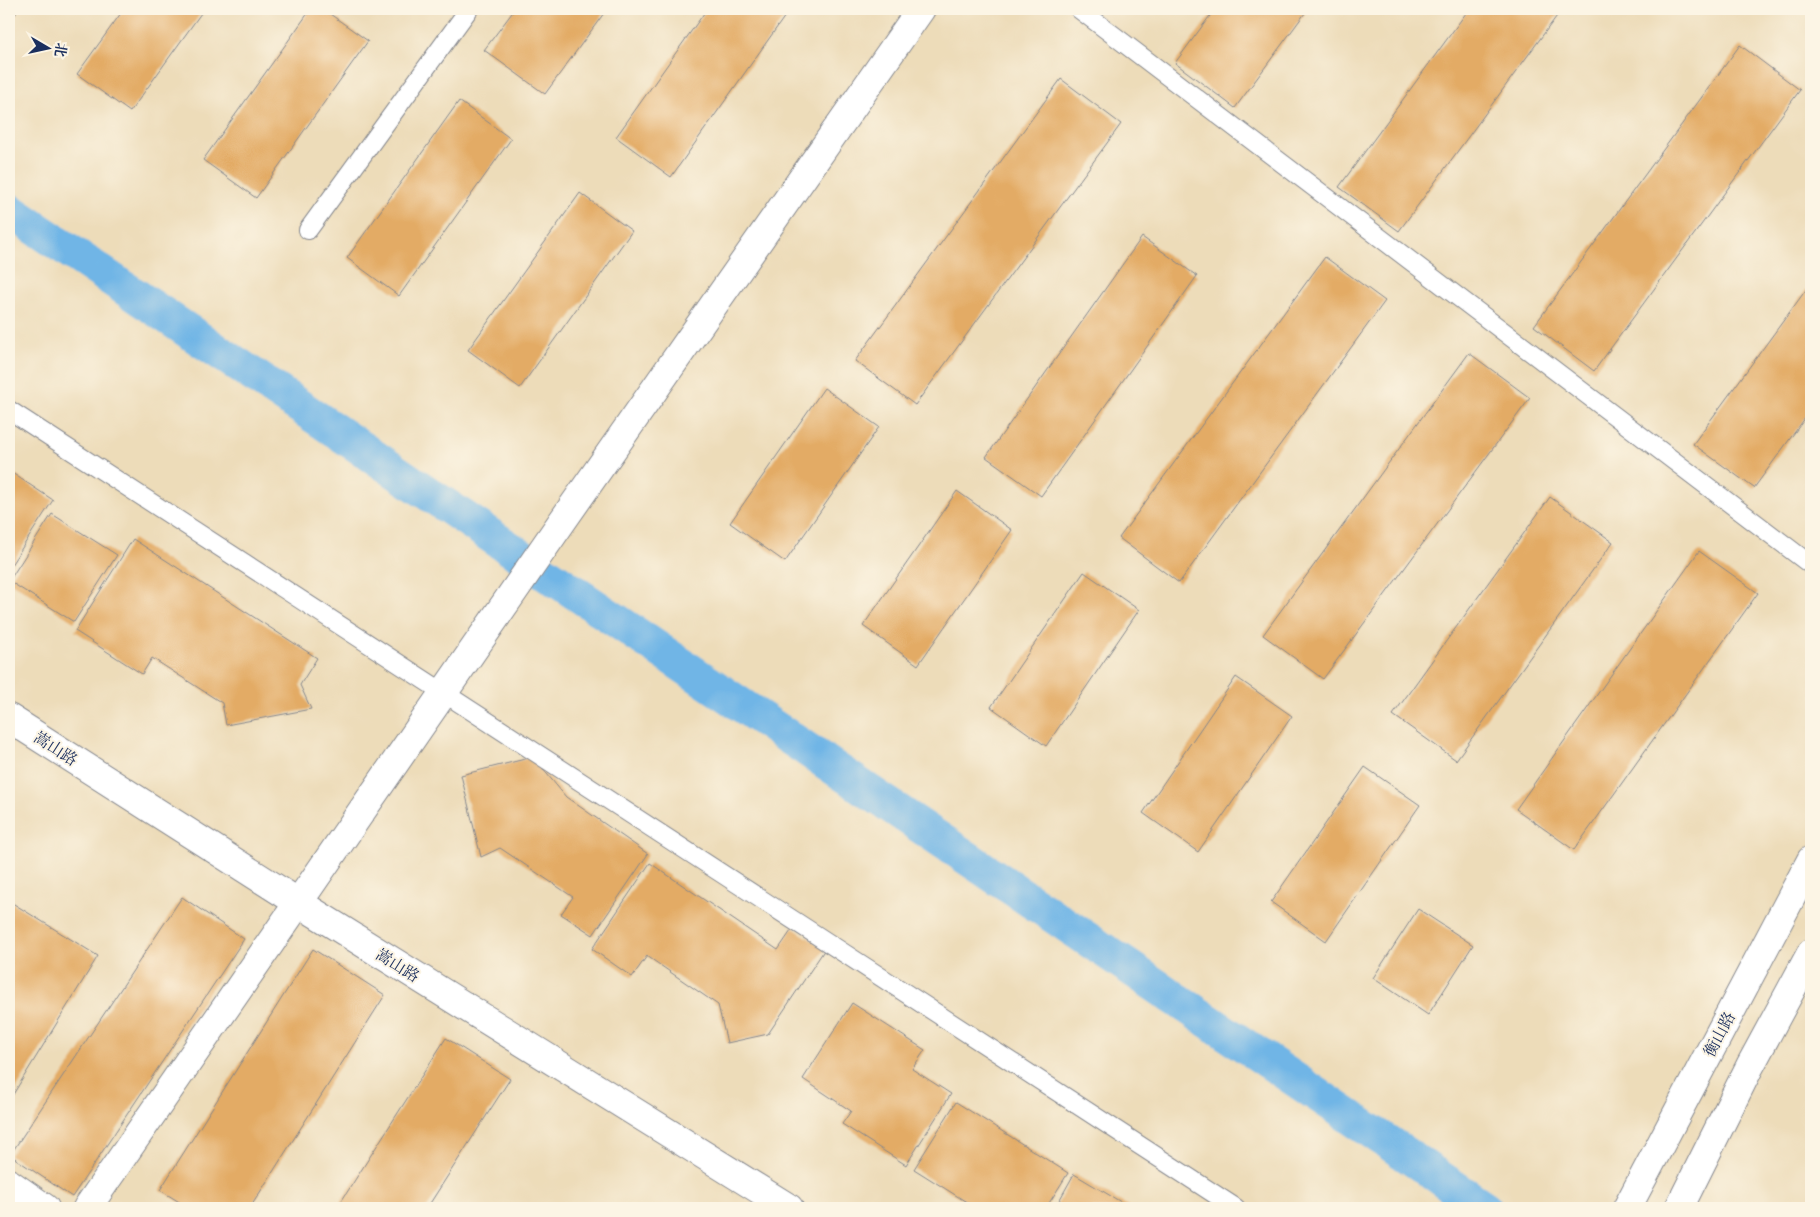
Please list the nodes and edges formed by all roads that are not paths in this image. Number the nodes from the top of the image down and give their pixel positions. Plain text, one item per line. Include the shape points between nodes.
1 (468, 9) edge
2 (921, 9) edge
3 (1079, 9) edge
4 (308, 230) dead end
5 (9, 410) edge
6 (1811, 565) edge
7 (445, 694) junction
8 (9, 718) edge
9 (1811, 860) edge
10 (299, 903) junction
11 (1811, 953) edge
12 (9, 1183) edge
13 (46, 1208) edge
14 (87, 1208) edge
15 (789, 1208) edge
16 (1236, 1208) edge
17 (1627, 1208) edge
18 (1679, 1208) edge

1 - 4 lane
2 - 7 street
3 - 6 lane
5 - 7 lane
7 - 10 street
7 - 16 lane
8 - 10 street, 嵩山路
9 - 17 street, 衡山路
10 - 14 street
10 - 15 street, 嵩山路
11 - 18 street
12 - 13 street

